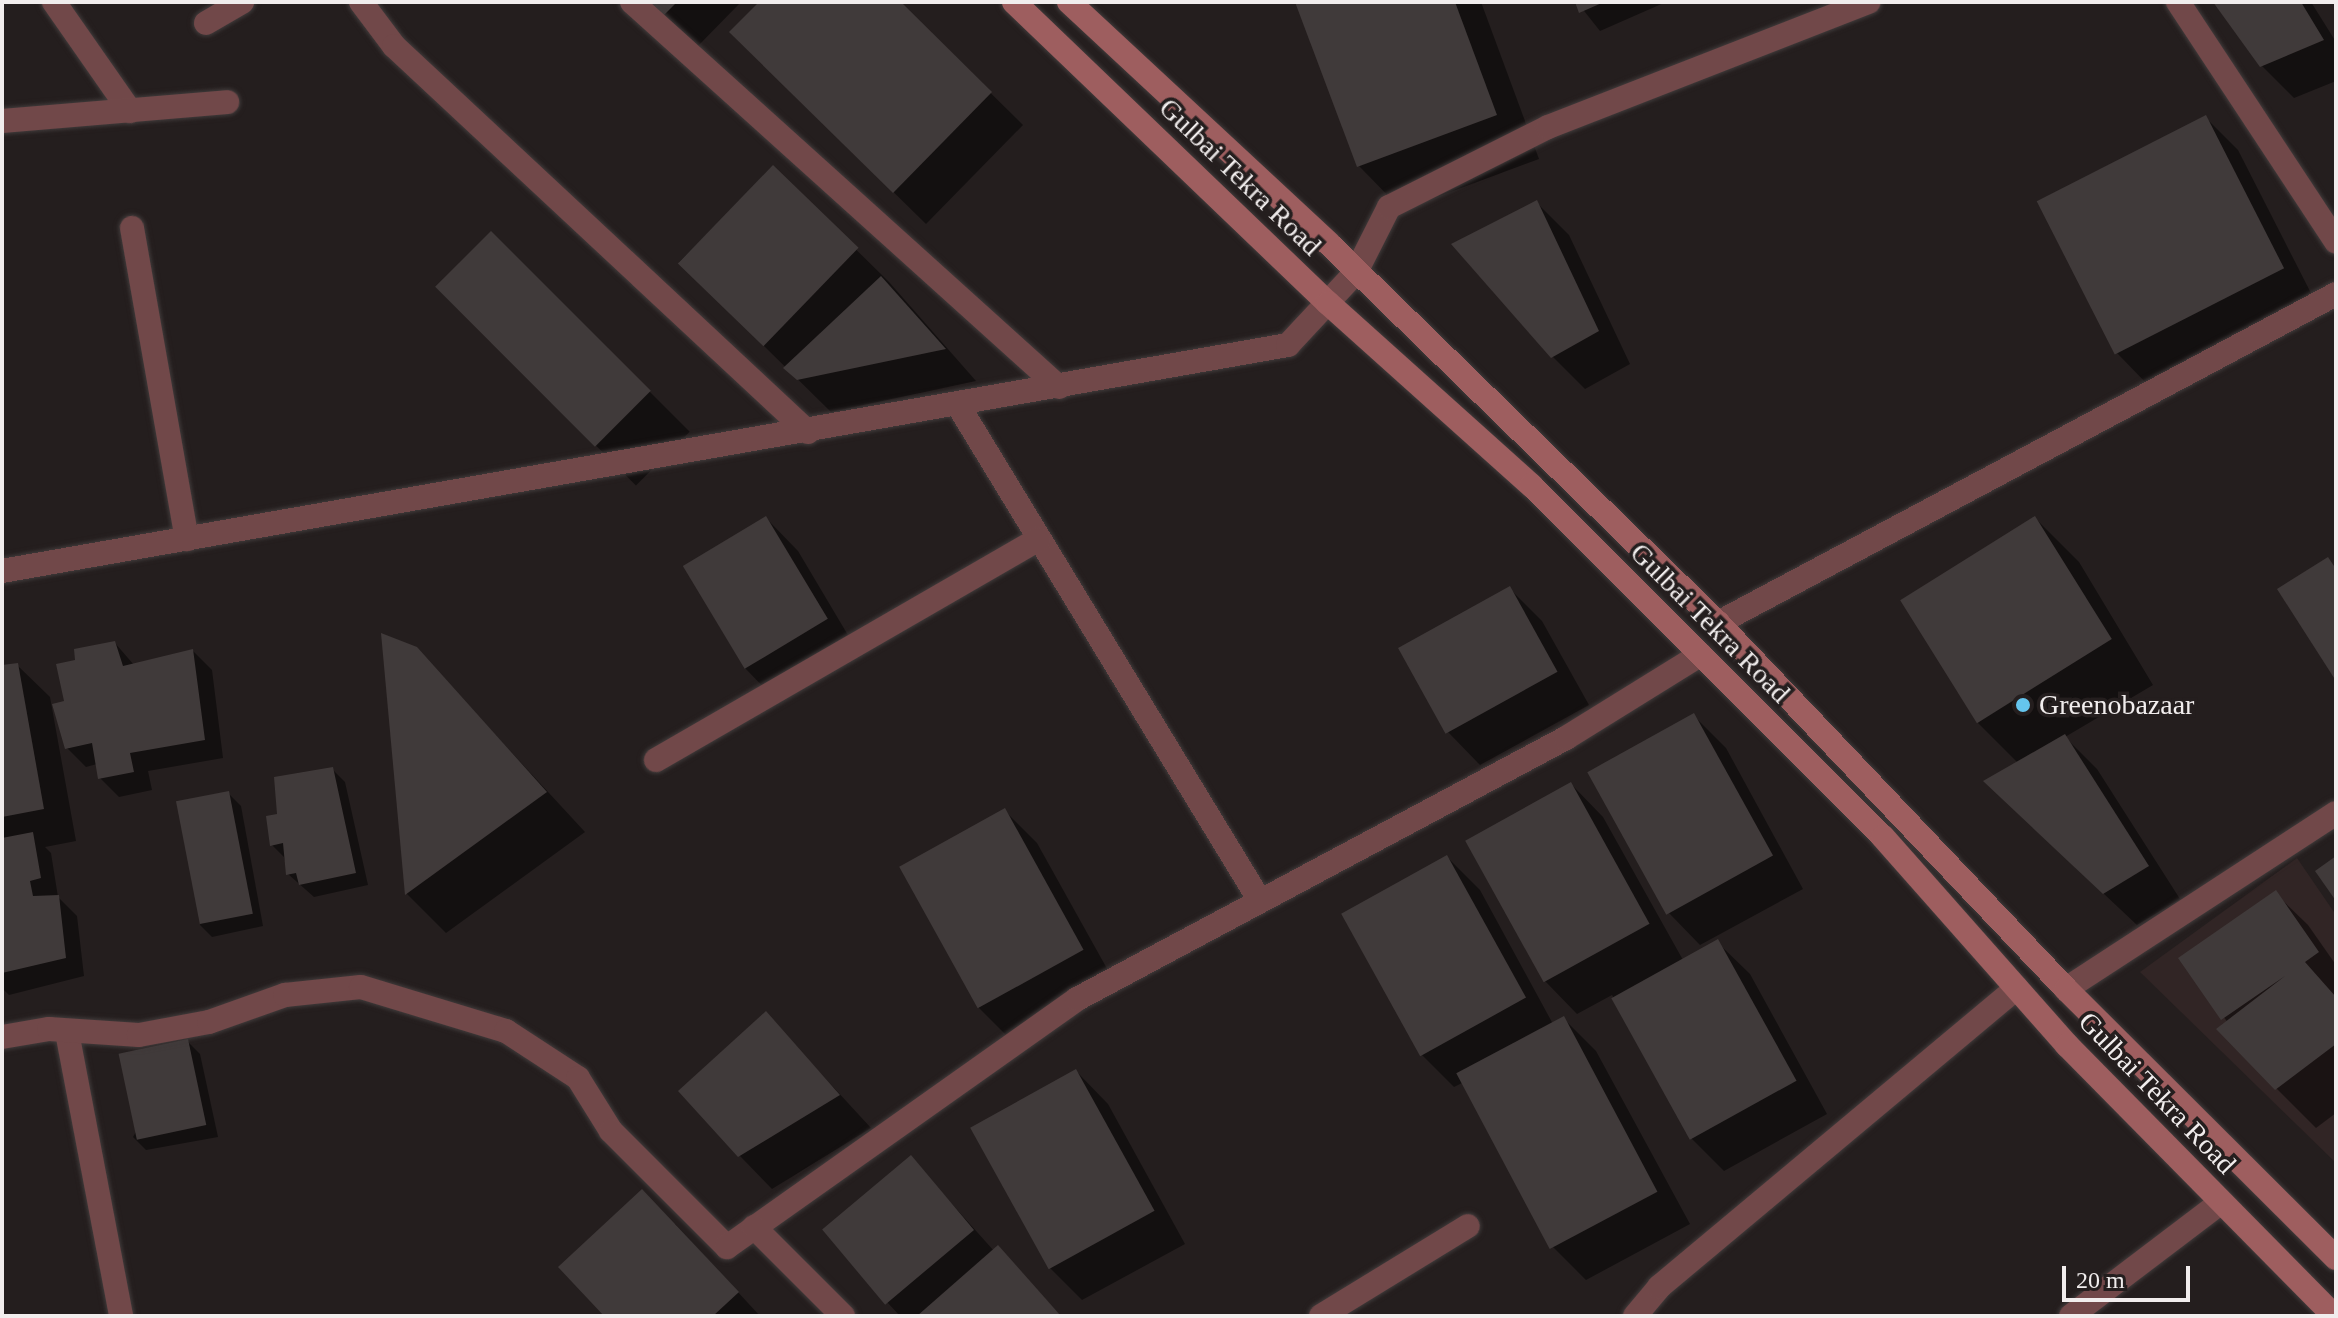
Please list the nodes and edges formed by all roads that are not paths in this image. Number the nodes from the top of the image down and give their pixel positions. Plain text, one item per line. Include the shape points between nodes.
1 (54, 2) edge
2 (242, 2) edge
3 (361, 2) edge
4 (632, 2) edge
5 (1014, 2) edge
6 (1069, 2) edge
7 (1869, 2) edge
8 (2178, 2) edge
9 (206, 23) dead end
10 (227, 102) dead end
11 (130, 111) junction
12 (2, 121) edge
13 (132, 228) dead end
14 (2336, 242) edge
15 (1356, 272) junction
16 (2336, 294) edge
17 (1328, 303) junction
18 (1059, 387) junction
19 (958, 405) junction
20 (808, 432) junction
21 (187, 539) junction
22 (1039, 539) junction
23 (2, 571) edge
24 (1718, 623) junction
25 (1700, 655) junction
26 (656, 760) dead end
27 (2336, 813) edge
28 (1260, 901) junction
29 (2016, 988) junction
30 (2066, 989) junction
31 (67, 1032) junction
32 (2, 1037) edge
33 (2221, 1202) junction
34 (1468, 1226) dead end
35 (754, 1227) junction
36 (2336, 1258) edge
37 (121, 1316) edge
38 (843, 1316) edge
39 (1321, 1316) edge
40 (1635, 1316) edge
41 (2071, 1316) edge
42 (2334, 1316) edge

1 - 11 street
2 - 9 street
3 - 20 street via 394,46
4 - 18 street
5 - 17 main road, Gulbai Tekra Road
6 - 15 main road, Gulbai Tekra Road
7 - 15 street via 1548,127 1389,207
8 - 14 street
10 - 11 street
11 - 12 street
13 - 21 street
15 - 17 street
15 - 24 main road, Gulbai Tekra Road
16 - 24 street
17 - 18 street via 1288,345
17 - 25 main road, Gulbai Tekra Road via 1531,485
18 - 19 street
19 - 20 street
19 - 22 street
20 - 21 street
21 - 23 street
22 - 26 street
22 - 28 street
24 - 30 main road, Gulbai Tekra Road
25 - 28 street via 1566,738
25 - 29 main road, Gulbai Tekra Road via 1883,837
27 - 30 street
28 - 35 street via 1077,999
29 - 33 main road, Gulbai Tekra Road
29 - 40 street via 1659,1287
30 - 36 main road, Gulbai Tekra Road
31 - 32 street via 49,1029
31 - 35 street via 139,1035 209,1022 285,995 361,987 506,1031 578,1078 611,1131 727,1247
31 - 37 street
33 - 41 street
33 - 42 main road, Gulbai Tekra Road
34 - 39 street
35 - 38 street

